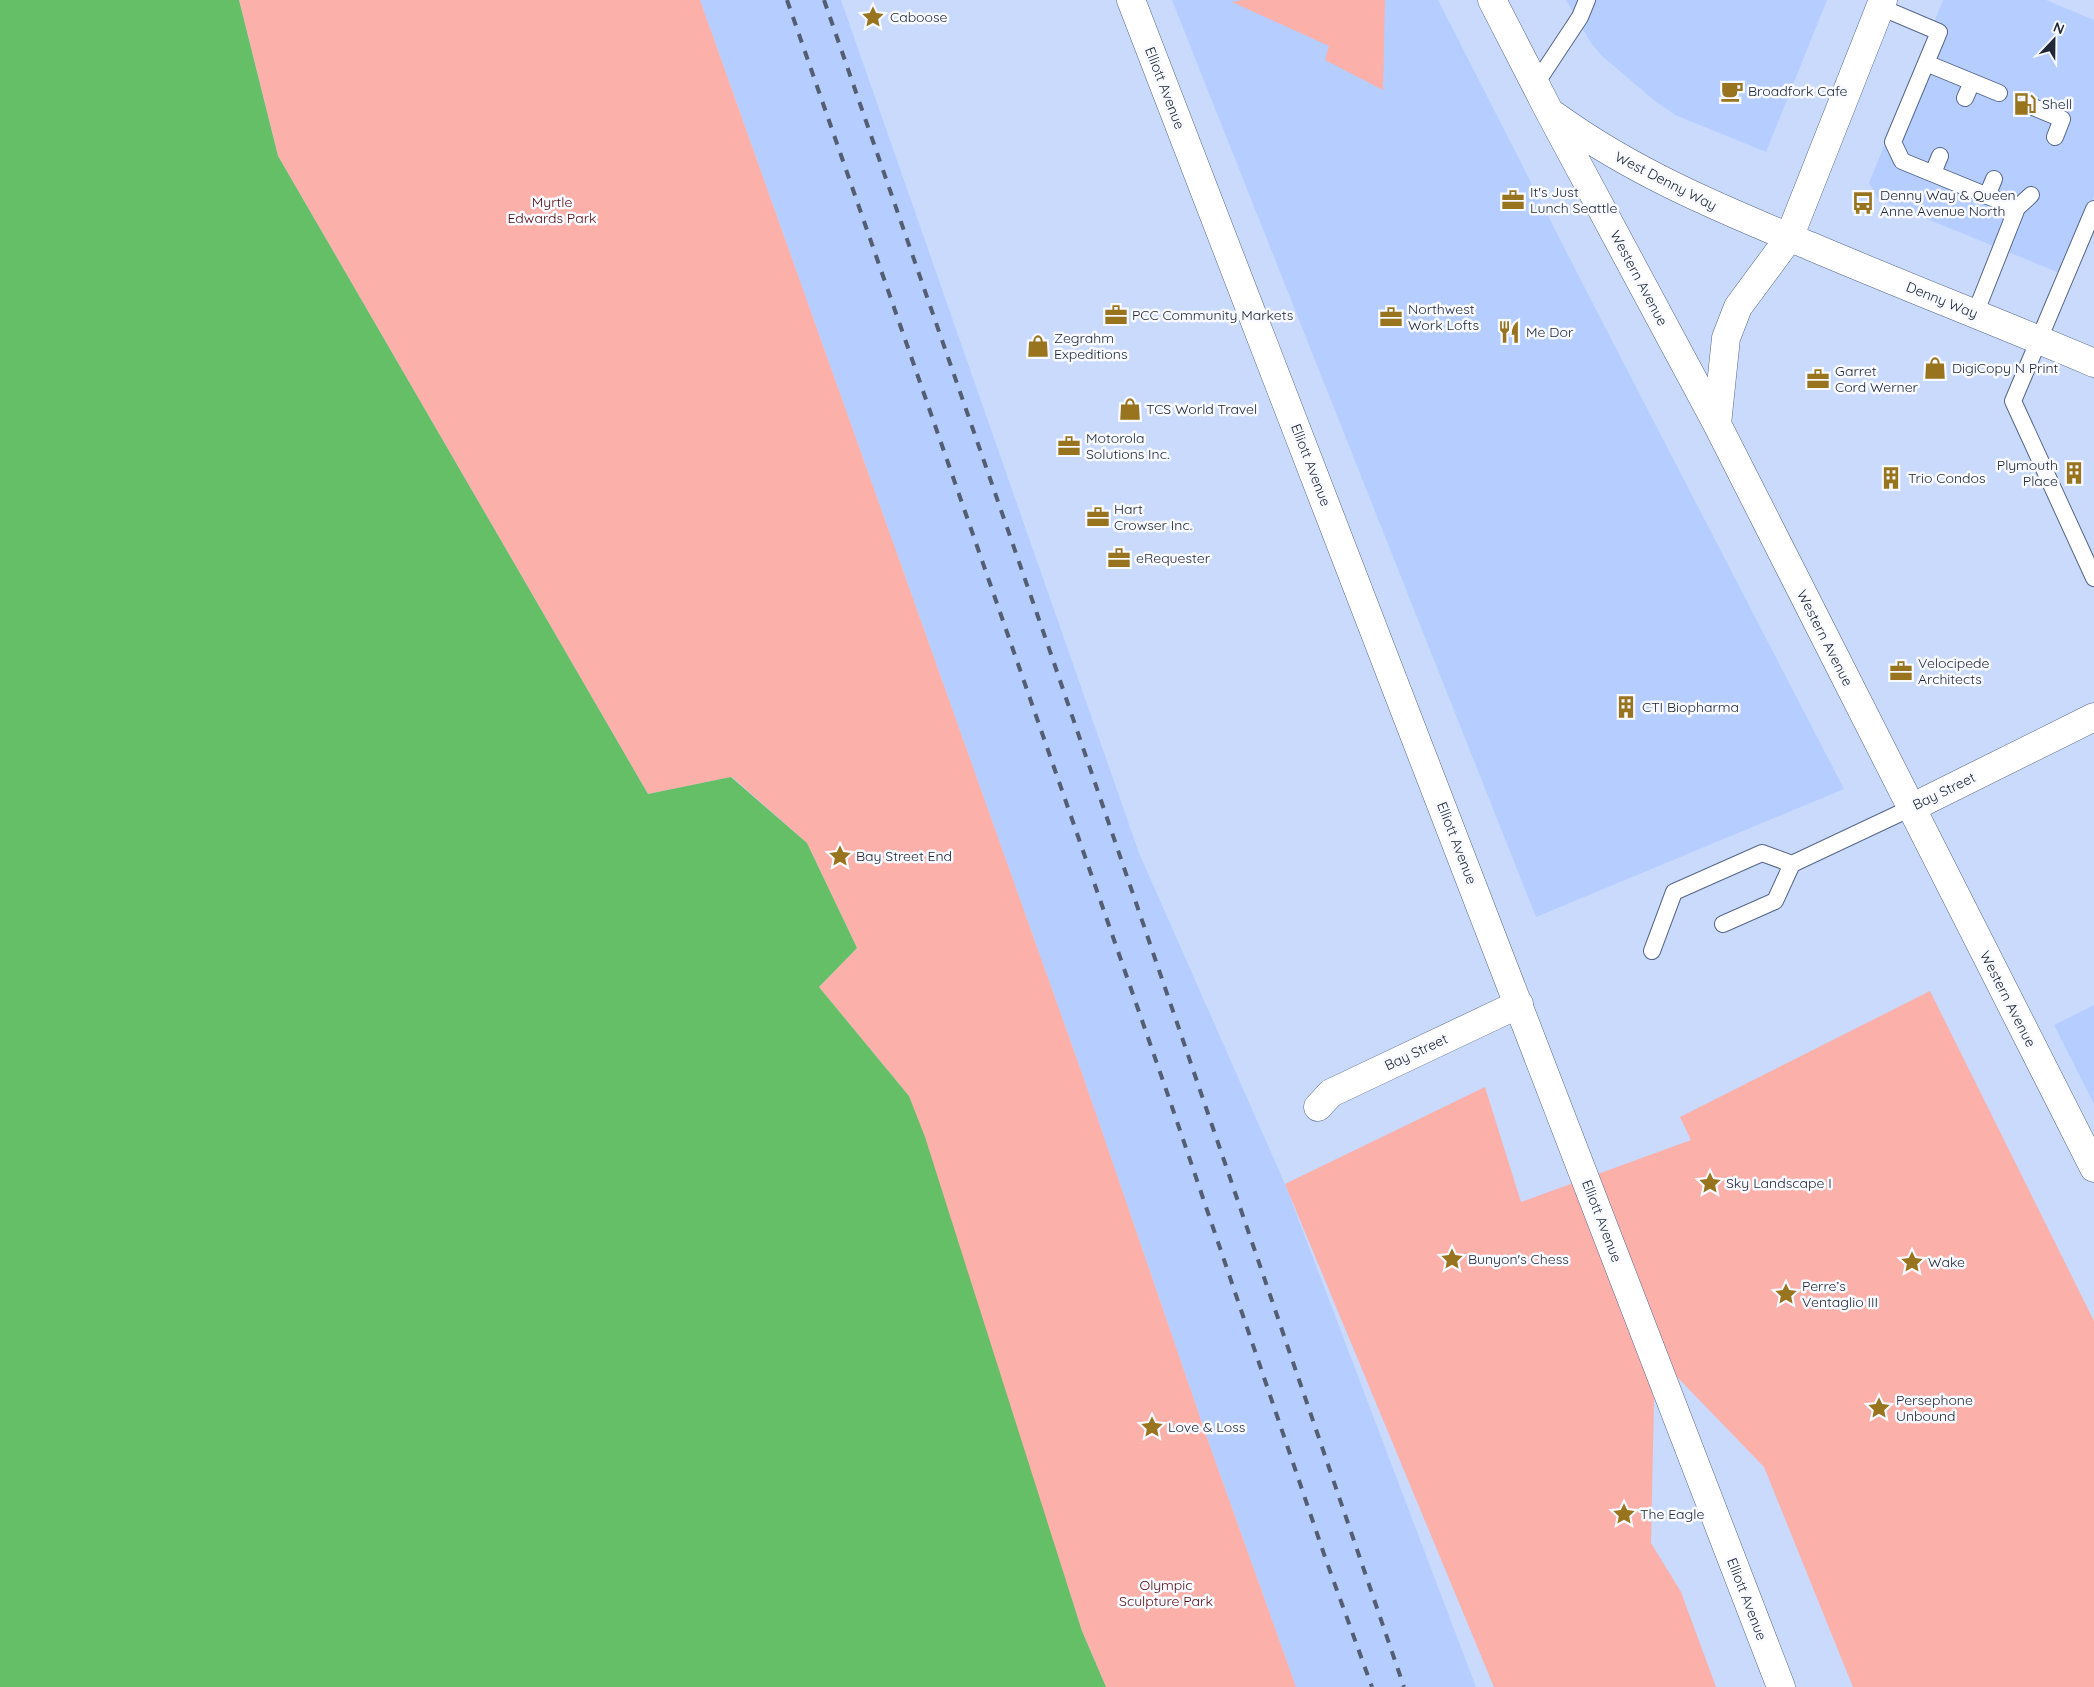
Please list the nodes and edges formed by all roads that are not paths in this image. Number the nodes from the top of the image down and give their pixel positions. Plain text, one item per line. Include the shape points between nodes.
1 (1131, 0) edge
2 (1492, 0) edge
3 (1587, 0) edge
4 (1882, 3) edge
5 (1926, 63) junction
6 (1972, 82) junction
7 (1535, 85) junction
8 (1999, 93) dead end
9 (1965, 98) dead end
10 (2026, 104) dead end
11 (1549, 112) junction
12 (2055, 136) dead end
13 (1940, 156) dead end
14 (1933, 173) junction
15 (1994, 179) dead end
16 (2031, 195) dead end
17 (1987, 196) junction
18 (2017, 208) junction
19 (2094, 209) edge
20 (1789, 238) junction
21 (1975, 314) junction
22 (2038, 340) junction
23 (2094, 363) edge
24 (1717, 424) junction
25 (2094, 578) edge
26 (2094, 717) edge
27 (1911, 808) junction
28 (1792, 864) junction
29 (1723, 924) dead end
30 (1652, 951) dead end
31 (1519, 1004) junction
32 (1318, 1107) dead end
33 (2094, 1168) edge
34 (1781, 1687) edge

1 - 31 main road, Elliott Avenue
2 - 7 main road, Western Avenue
3 - 7 lane via 1580,17
4 - 5 lane via 1939,32
4 - 20 main road
5 - 6 lane
5 - 14 lane via 1894,142 1902,161
6 - 8 lane
6 - 9 lane
7 - 11 main road, Western Avenue
10 - 12 lane via 2062,119
11 - 20 main road, West Denny Way via 1638,169
11 - 24 main road, Western Avenue
13 - 14 lane
14 - 17 lane
15 - 17 lane
16 - 18 lane
17 - 18 lane
18 - 21 lane
19 - 22 lane
20 - 21 main road, Denny Way
20 - 24 main road via 1738,307 1726,338
21 - 22 main road, Denny Way
22 - 23 main road, Denny Way
22 - 25 lane via 2013,401
24 - 27 main road, Western Avenue
26 - 27 main road, Bay Street
27 - 28 lane, Bay Street
27 - 33 main road, Western Avenue
28 - 29 lane via 1776,901
28 - 30 lane via 1762,854 1674,892
31 - 32 main road, Bay Street via 1331,1093
31 - 34 main road, Elliott Avenue

